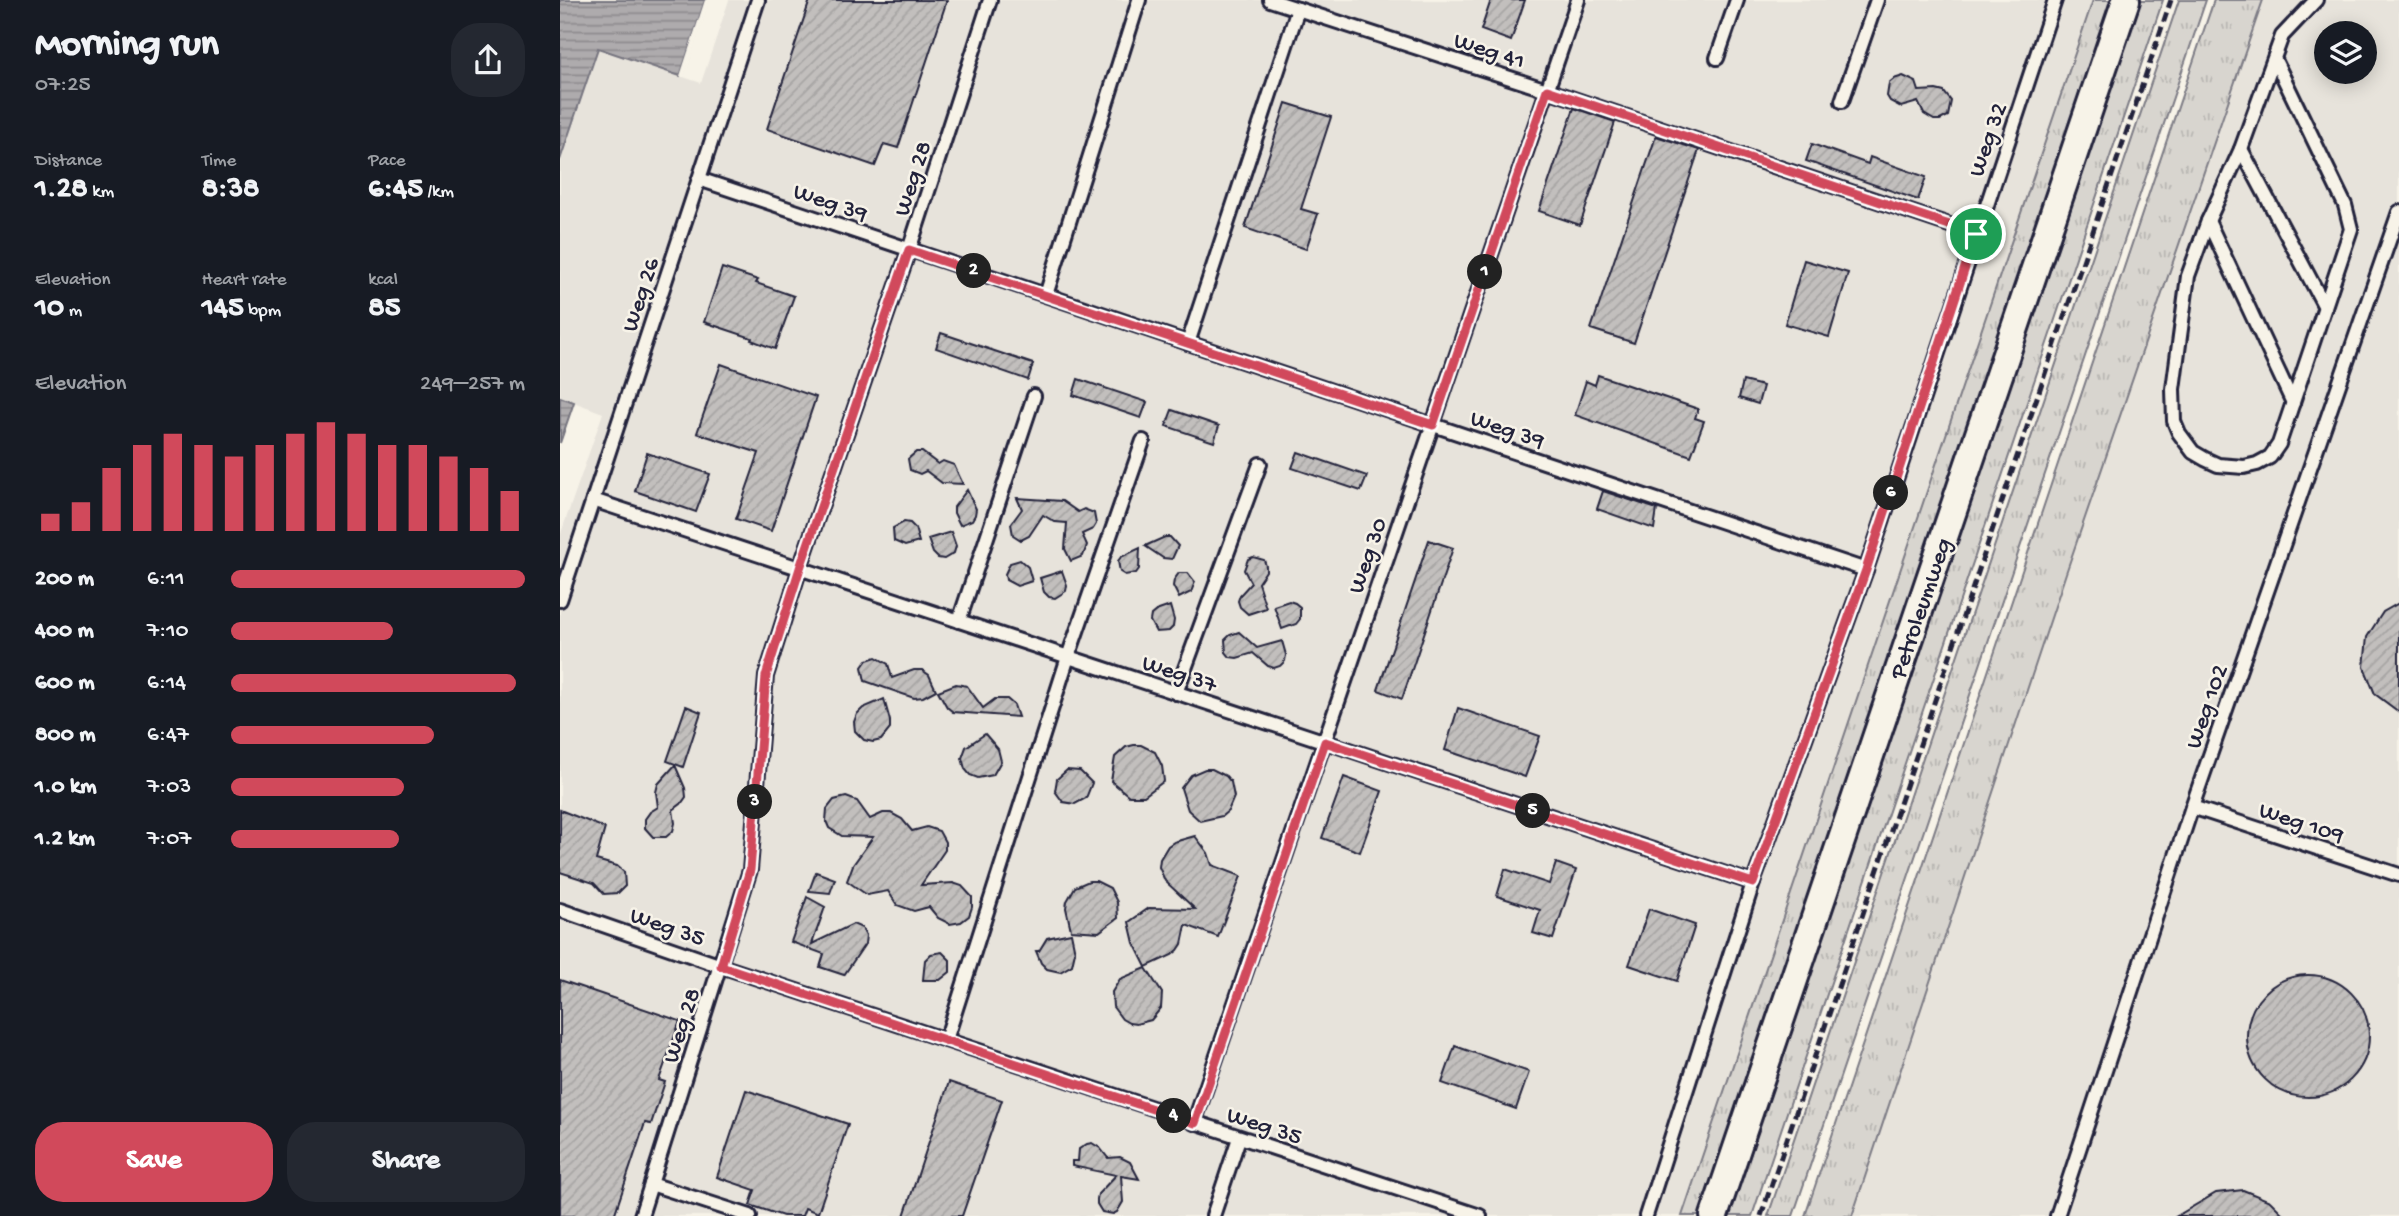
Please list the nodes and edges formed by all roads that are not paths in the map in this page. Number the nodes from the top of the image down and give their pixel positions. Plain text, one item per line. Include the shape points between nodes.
1 (758, 0) edge
2 (990, 0) edge
3 (1139, 0) edge
4 (1270, 0) edge
5 (1578, 0) edge
6 (1737, 0) edge
7 (1877, 0) edge
8 (2055, 0) edge
9 (2126, 0) edge
10 (2316, 0) edge
11 (1298, 9) junction
12 (1717, 58) dead end
13 (2273, 58) junction
14 (1547, 90) junction
15 (1842, 101) dead end
16 (2241, 149) junction
17 (699, 179) junction
18 (2399, 212) edge
19 (2208, 221) junction
20 (1976, 234) junction
21 (909, 250) junction
22 (1046, 295) junction
23 (2325, 307) junction
24 (1188, 343) junction
25 (1034, 396) dead end
26 (2293, 403) junction
27 (1433, 425) junction
28 (1143, 441) dead end
29 (1260, 464) dead end
30 (593, 500) junction
31 (800, 568) junction
32 (1866, 570) junction
33 (560, 600) edge
34 (959, 621) junction
35 (1068, 657) junction
36 (1176, 693) junction
37 (1325, 742) junction
38 (2192, 807) junction
39 (2399, 875) edge
40 (1753, 883) junction
41 (560, 910) edge
42 (721, 966) junction
43 (946, 1040) junction
44 (1195, 1123) junction
45 (1239, 1138) junction
46 (651, 1184) junction
47 (641, 1216) edge
48 (750, 1216) edge
49 (1213, 1216) edge
50 (1480, 1216) edge
51 (1646, 1216) edge
52 (1714, 1216) edge
53 (2057, 1216) edge

1 - 17 lane, Weg 26
2 - 21 lane, Weg 28
3 - 22 lane
4 - 11 lane, Weg 41
5 - 14 lane, Weg 30
6 - 12 lane
7 - 15 lane
8 - 20 lane, Weg 32
9 - 52 street, Petroleumweg
10 - 13 lane via 2282,36
11 - 14 lane, Weg 41
11 - 24 lane
13 - 16 lane
13 - 23 lane via 2350,219 2351,229
14 - 20 lane, Weg 41
14 - 27 lane, Weg 30
16 - 19 lane
16 - 23 lane
17 - 21 lane, Weg 39
17 - 30 lane, Weg 26
18 - 38 lane, Weg 102
19 - 26 lane
19 - 26 lane via 2188,276 2173,389 2179,433 2193,452 2218,465 2257,464 2270,457 2279,444
20 - 32 lane, Weg 32
21 - 22 lane, Weg 39
21 - 31 lane, Weg 28
22 - 24 lane, Weg 39
23 - 26 lane
24 - 27 lane, Weg 39
25 - 34 lane
27 - 32 lane, Weg 39
27 - 37 lane, Weg 30
28 - 35 lane
29 - 36 lane
30 - 31 lane, Weg 37
30 - 33 lane, Weg 26
31 - 34 lane, Weg 37
31 - 42 lane, Weg 28 via 766,676 750,870
32 - 40 lane, Weg 32
34 - 35 lane, Weg 37
35 - 36 lane, Weg 37
35 - 43 lane
36 - 37 lane, Weg 37
37 - 40 lane, Weg 37
37 - 44 lane, Weg 30
38 - 39 lane, Weg 109
38 - 53 lane, Weg 102
40 - 51 lane, Weg 32
41 - 42 lane, Weg 35
42 - 43 lane, Weg 35
42 - 46 lane, Weg 28
43 - 44 lane, Weg 35
44 - 45 lane, Weg 35
45 - 49 lane
45 - 50 lane, Weg 35
46 - 47 lane, Weg 28
46 - 48 lane

